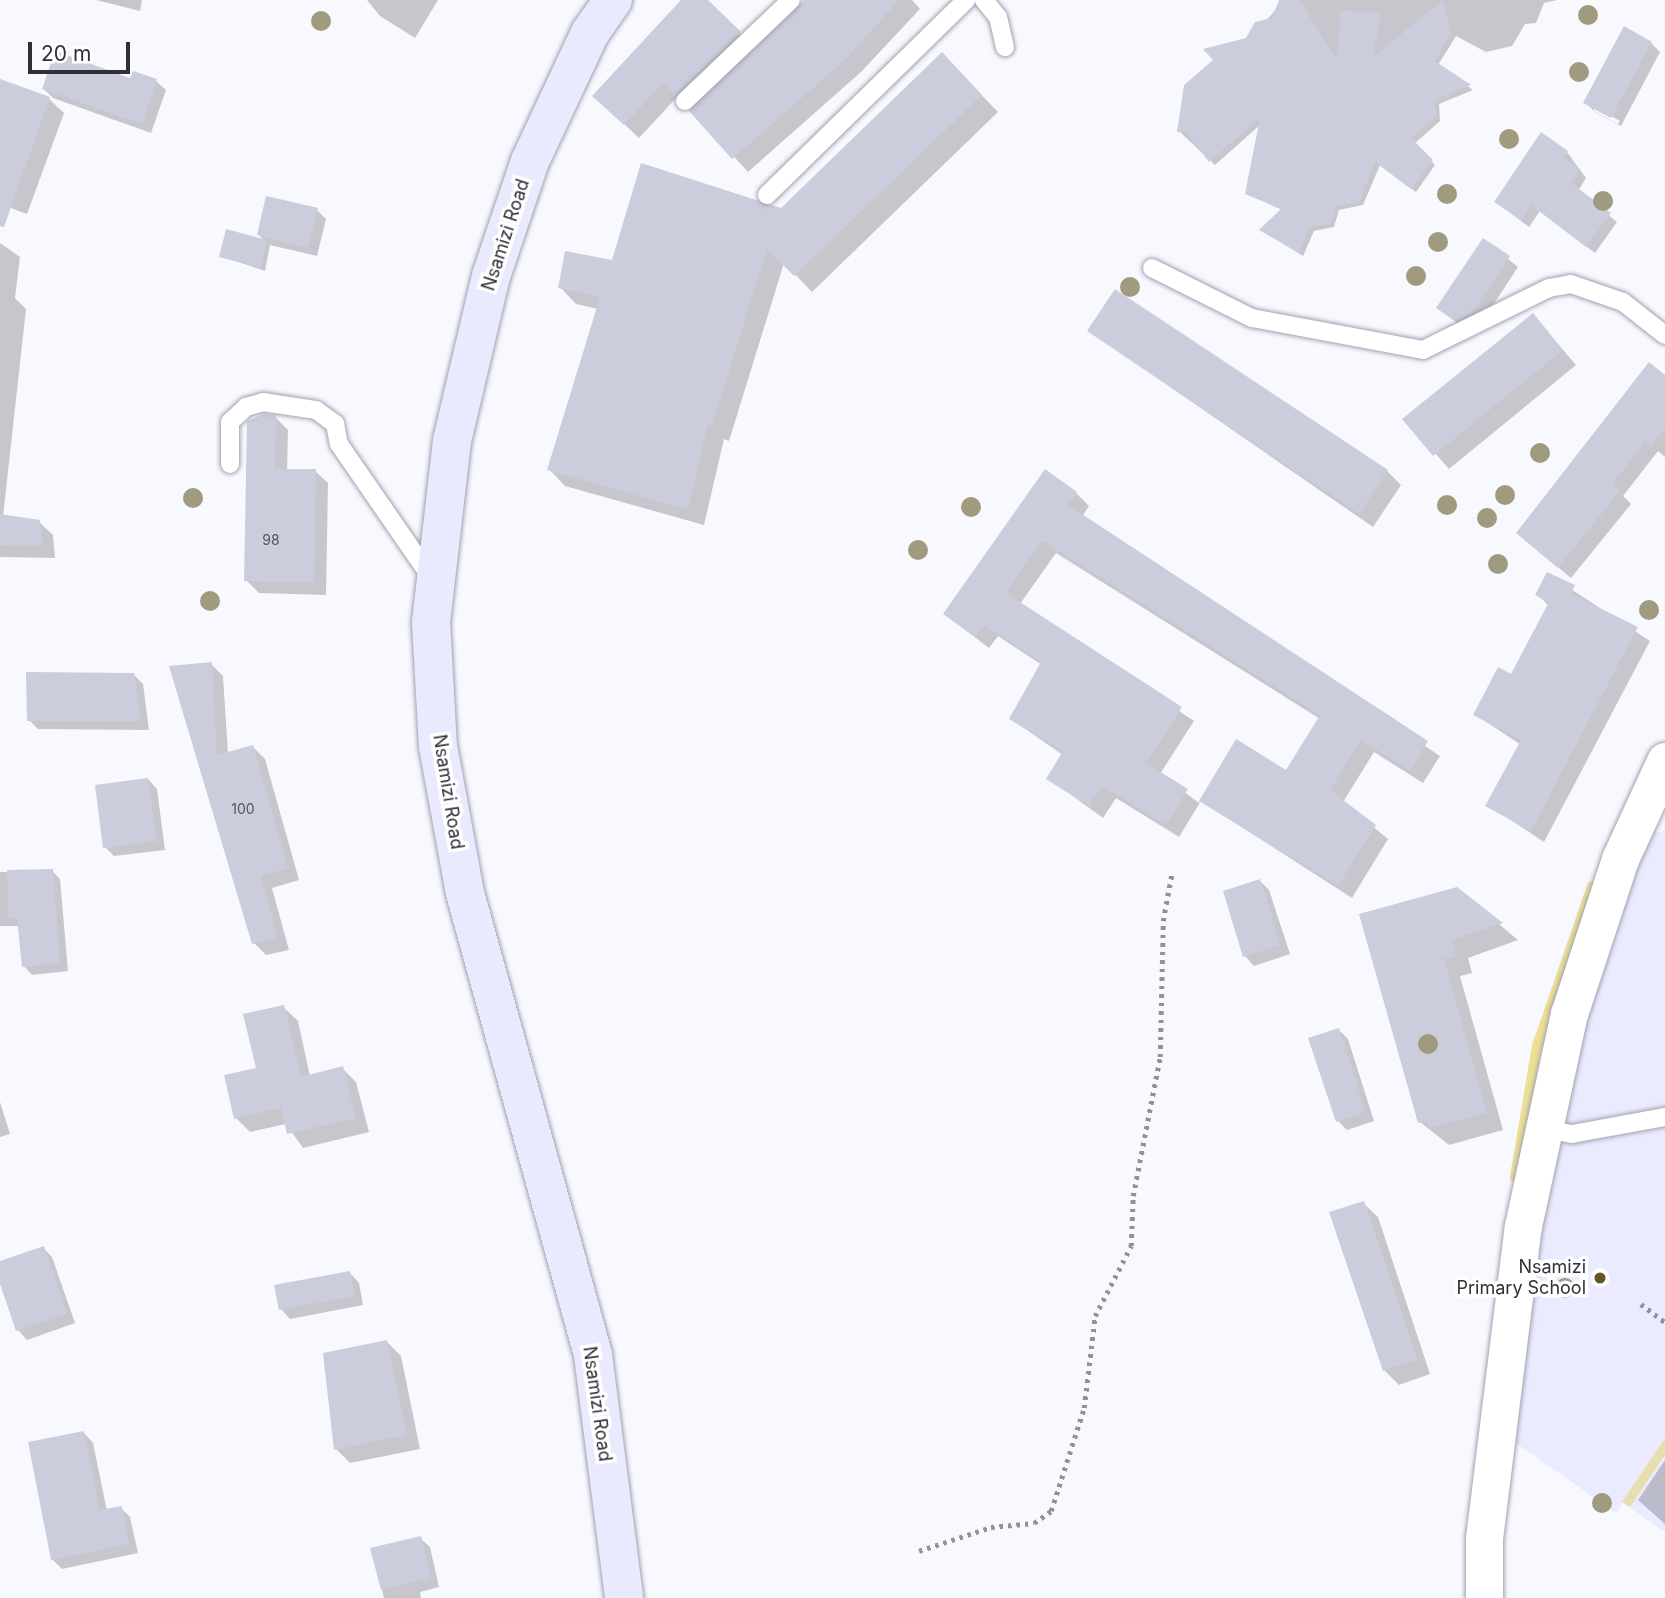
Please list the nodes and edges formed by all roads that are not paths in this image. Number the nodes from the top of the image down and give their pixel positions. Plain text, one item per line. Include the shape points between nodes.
1 (613, 0) edge
2 (791, 0) edge
3 (966, 0) edge
4 (984, 0) edge
5 (1005, 47) dead end
6 (685, 101) dead end
7 (768, 195) dead end
8 (1152, 268) dead end
9 (1665, 335) edge
10 (230, 464) dead end
11 (432, 579) junction
12 (1665, 761) edge
13 (1665, 1117) edge
14 (1546, 1129) junction
15 (624, 1598) edge
16 (1483, 1598) edge

1 - 11 street, Nsamizi Road via 590,33 530,161 491,276 452,440
2 - 6 lane
3 - 7 lane
4 - 5 lane via 998,17
8 - 9 lane via 1252,318 1423,350 1549,288 1572,284 1623,302
10 - 11 lane via 230,422 246,407 263,402 316,410 335,424 339,444
11 - 15 street, Nsamizi Road via 439,746 465,893 593,1355
12 - 14 street via 1620,859 1569,1014
13 - 14 lane via 1572,1135
14 - 16 street via 1508,1315 1483,1538

